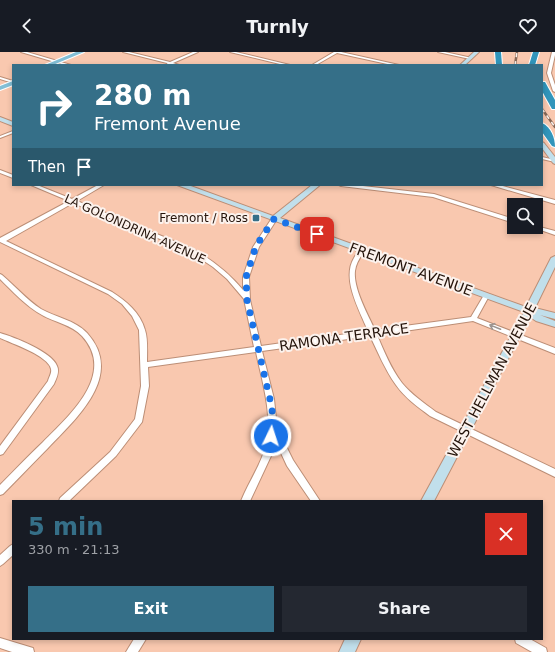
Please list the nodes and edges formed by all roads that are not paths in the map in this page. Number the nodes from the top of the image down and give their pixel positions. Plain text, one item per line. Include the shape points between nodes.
1 (23, 52) edge
2 (81, 52) edge
3 (88, 52) edge
4 (125, 52) edge
5 (196, 52) edge
6 (232, 52) edge
7 (336, 52) edge
8 (440, 52) edge
9 (477, 52) edge
10 (498, 52) edge
11 (505, 52) edge
12 (536, 52) edge
13 (544, 52) edge
14 (554, 53) edge
15 (470, 58) junction
16 (58, 63) edge
17 (168, 64) edge
18 (284, 64) edge
19 (316, 64) edge
20 (392, 64) edge
21 (463, 64) edge
22 (499, 64) edge
23 (506, 64) edge
24 (532, 64) edge
25 (540, 64) edge
26 (549, 73) junction
27 (555, 74) edge
28 (0, 78) edge
29 (12, 81) edge
30 (0, 84) edge
31 (0, 88) edge
32 (543, 89) edge
33 (555, 91) edge
34 (543, 102) edge
35 (549, 117) edge
36 (0, 119) edge
37 (12, 124) edge
38 (12, 132) edge
39 (555, 132) edge
40 (0, 137) edge
41 (555, 144) edge
42 (543, 146) edge
43 (543, 158) edge
44 (554, 162) edge
45 (0, 171) edge
46 (12, 177) edge
47 (35, 186) edge
48 (100, 186) edge
49 (184, 186) edge
50 (315, 186) edge
51 (349, 186) edge
52 (497, 186) edge
53 (72, 202) junction
54 (555, 202) edge
55 (507, 218) edge
56 (274, 219) junction
57 (543, 229) edge
58 (555, 233) edge
59 (1, 241) edge
60 (362, 251) junction
61 (555, 258) edge
62 (0, 276) edge
63 (486, 296) junction
64 (247, 300) junction
65 (529, 312) junction
66 (555, 316) edge
67 (473, 319) junction
68 (555, 324) edge
69 (373, 332) junction
70 (0, 334) edge
71 (516, 336) junction
72 (259, 349) junction
73 (555, 351) edge
74 (144, 365) junction
75 (273, 428) junction
76 (465, 430) junction
77 (0, 452) edge
78 (555, 473) edge
79 (0, 491) edge
80 (64, 500) edge
81 (246, 500) edge
82 (315, 500) edge
83 (428, 500) edge
84 (12, 550) edge
85 (0, 561) edge
86 (140, 640) edge
87 (353, 640) edge
88 (522, 640) edge
89 (0, 643) edge
90 (29, 652) edge
91 (131, 652) edge
92 (347, 652) edge
93 (542, 652) edge

1 - 16 street
2 - 16 main road
3 - 16 main road
4 - 17 street
5 - 17 street
6 - 18 street
7 - 19 street
7 - 20 street
8 - 15 street
9 - 15 main road
10 - 22 highway
11 - 23 highway
12 - 24 highway
13 - 25 highway
14 - 26 street
15 - 21 main road
26 - 27 street
26 - 33 street
28 - 29 street
29 - 30 main road
29 - 31 main road
32 - 35 highway
34 - 35 highway
35 - 39 highway
35 - 41 highway
36 - 37 main road
38 - 40 street
42 - 44 main road
43 - 44 street
45 - 46 street
47 - 53 street, LA GOLONDRINA AVENUE
48 - 53 street
49 - 56 main road, FREMONT AVENUE
50 - 56 main road
51 - 55 street via 434,196
52 - 54 street
53 - 59 street
53 - 64 street, LA GOLONDRINA AVENUE via 191,250 208,260 236,285
56 - 60 main road, FREMONT AVENUE
56 - 64 street via 251,260 246,277
57 - 58 street
59 - 74 street via 110,293 124,303 142,330
60 - 63 main road, FREMONT AVENUE
60 - 69 street via 353,264 352,279
61 - 65 main road, WEST HELLMAN AVENUE
62 - 79 street via 34,307 83,333 91,342 98,367 96,382 89,397
63 - 65 main road, FREMONT AVENUE
63 - 67 street
64 - 72 street
65 - 66 main road, FREMONT AVENUE via 543,312
65 - 68 main road, FREMONT AVENUE via 539,320
65 - 71 main road, WEST HELLMAN AVENUE
67 - 69 street, RAMONA TERRACE
71 -> 67 street, RAMONA TERRACE
69 - 72 street, RAMONA TERRACE
69 - 76 street via 389,367 405,390 426,409
70 - 77 street via 48,359 55,372 51,382
71 - 73 street, RAMONA TERRACE
71 - 76 main road, WEST HELLMAN AVENUE
72 - 74 street, RAMONA TERRACE
72 - 75 street via 272,408
74 - 80 street via 145,386 139,420 113,454
75 - 81 street via 268,456
75 - 82 street via 290,463
76 - 78 street
76 - 83 main road, WEST HELLMAN AVENUE
84 - 85 street
86 - 91 street
87 - 92 main road
88 - 93 street
89 - 90 street

